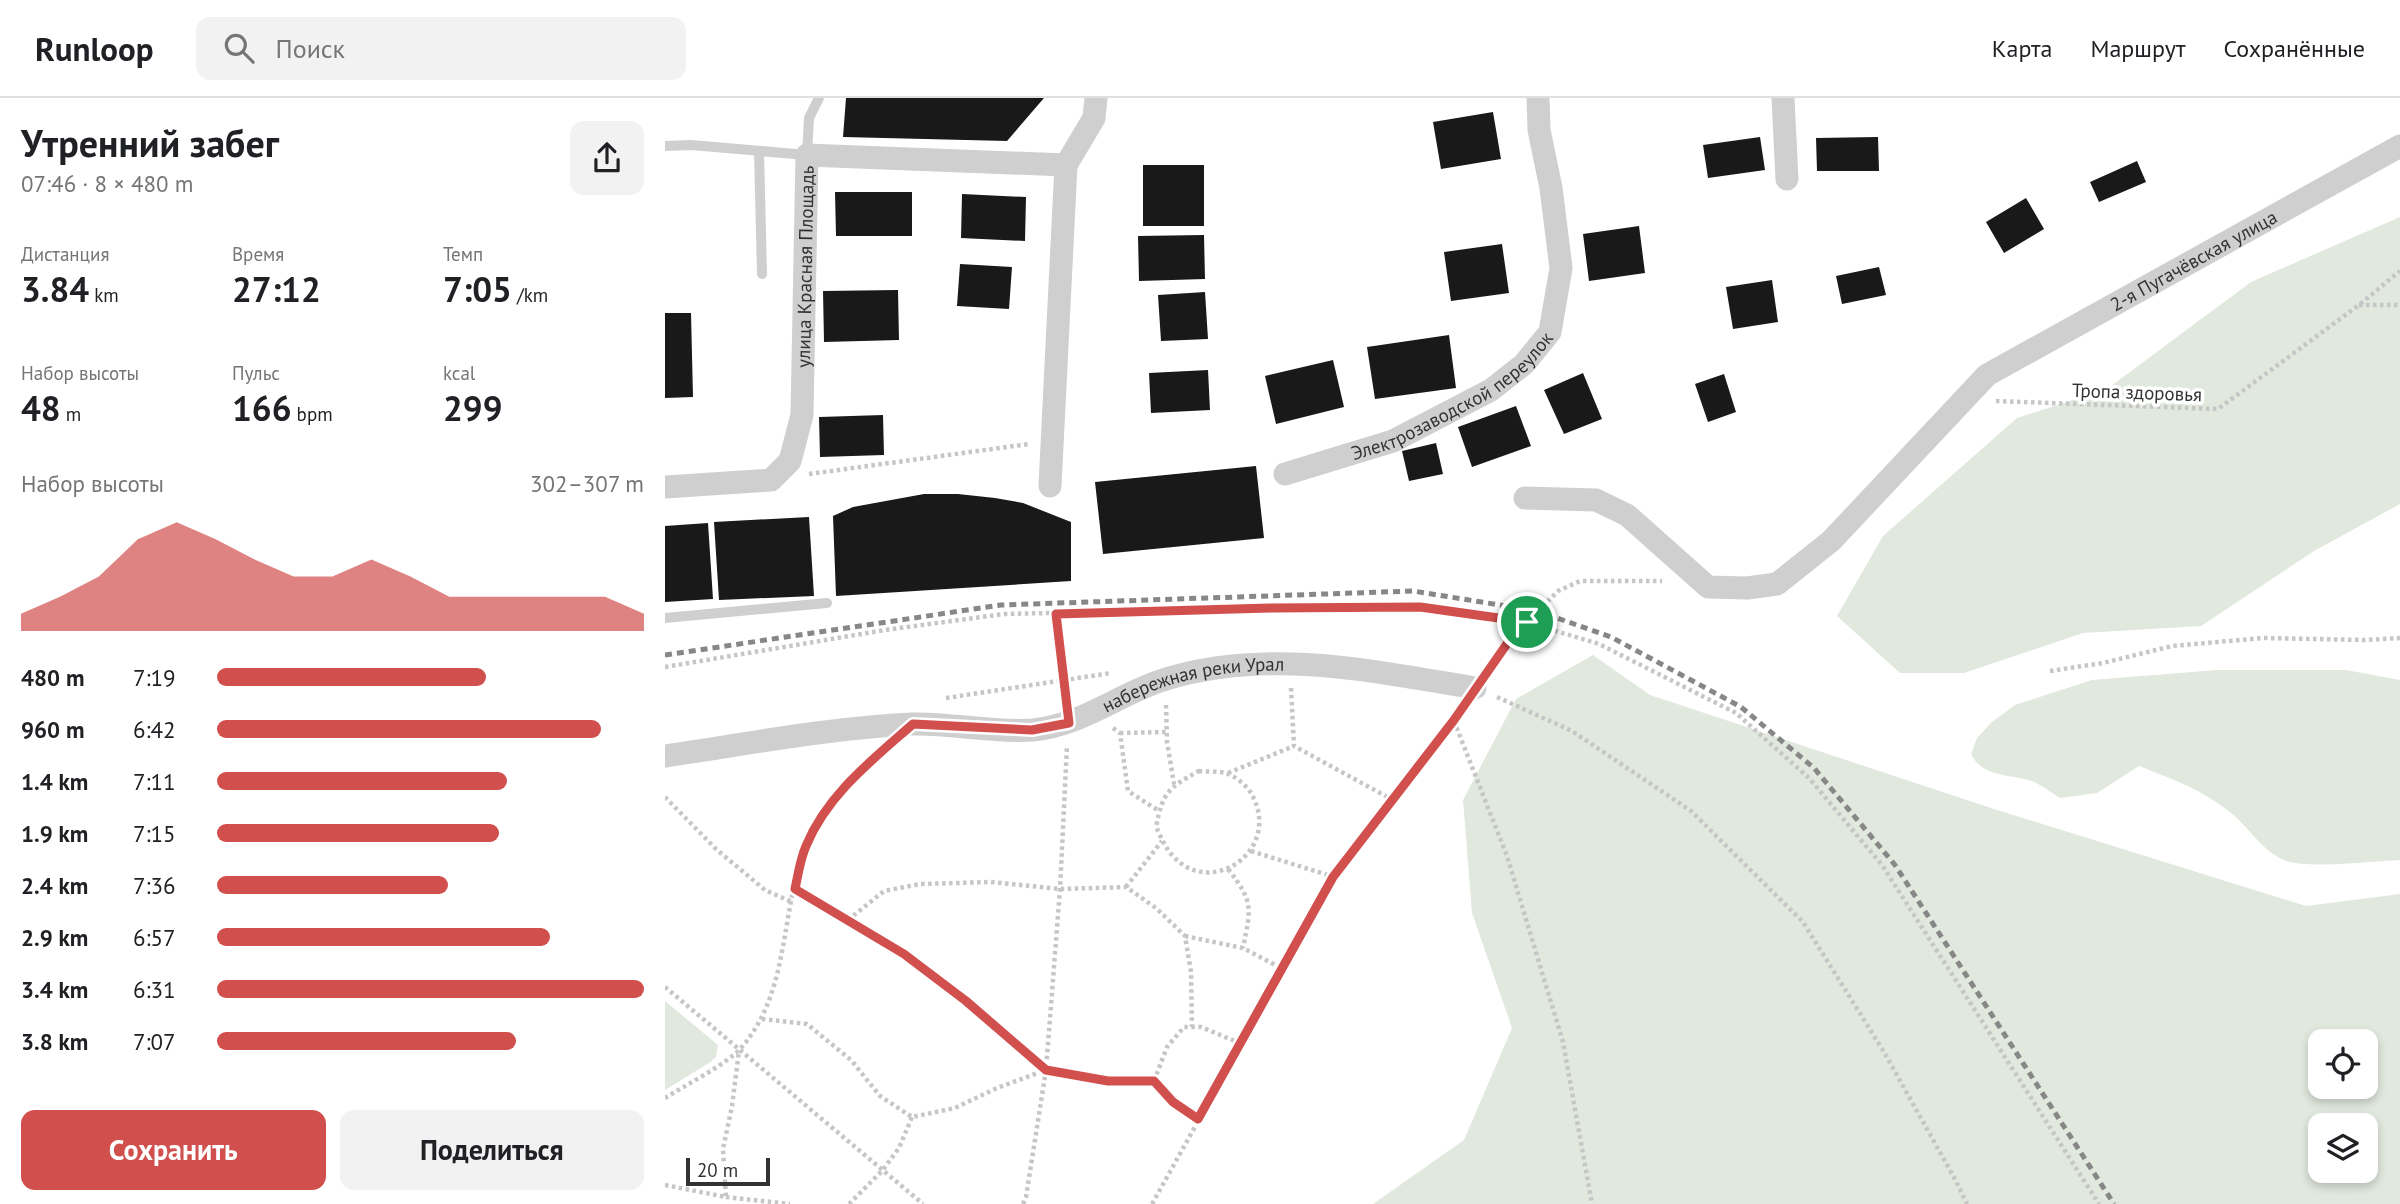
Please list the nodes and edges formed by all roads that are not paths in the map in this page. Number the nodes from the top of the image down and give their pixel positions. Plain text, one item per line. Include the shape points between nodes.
1 (819, 98) edge
2 (1096, 98) edge
3 (1538, 98) edge
4 (1783, 98) edge
5 (665, 146) edge
6 (2400, 146) edge
7 (759, 151) junction
8 (807, 155) junction
9 (1066, 165) junction
10 (1787, 179) dead end
11 (762, 274) dead end
12 (1285, 474) dead end
13 (1050, 486) dead end
14 (665, 487) edge
15 (1525, 498) dead end
16 (827, 603) dead end
17 (665, 618) edge
18 (1475, 688) road end
19 (665, 756) edge

1 - 8 lane via 809,118
2 - 9 street via 1094,118
3 - 12 street, Электрозаводской переулок via 1561,268 1550,332 1524,364 1491,390 1393,441
4 - 10 street
5 - 7 lane
6 - 15 street, 2-я Пугачёвская улица via 1987,375 1831,541 1777,584 1708,587 1627,514 1596,500
7 - 8 lane
7 - 11 lane
8 - 9 street, улица Красная Площадь
8 - 14 street, улица Красная Площадь via 801,415 790,461 771,480
9 - 13 street
16 - 17 lane
18 - 19 street, набережная реки Урал via 1359,668 1290,662 1228,666 1165,679 1069,723 1032,730 913,724

